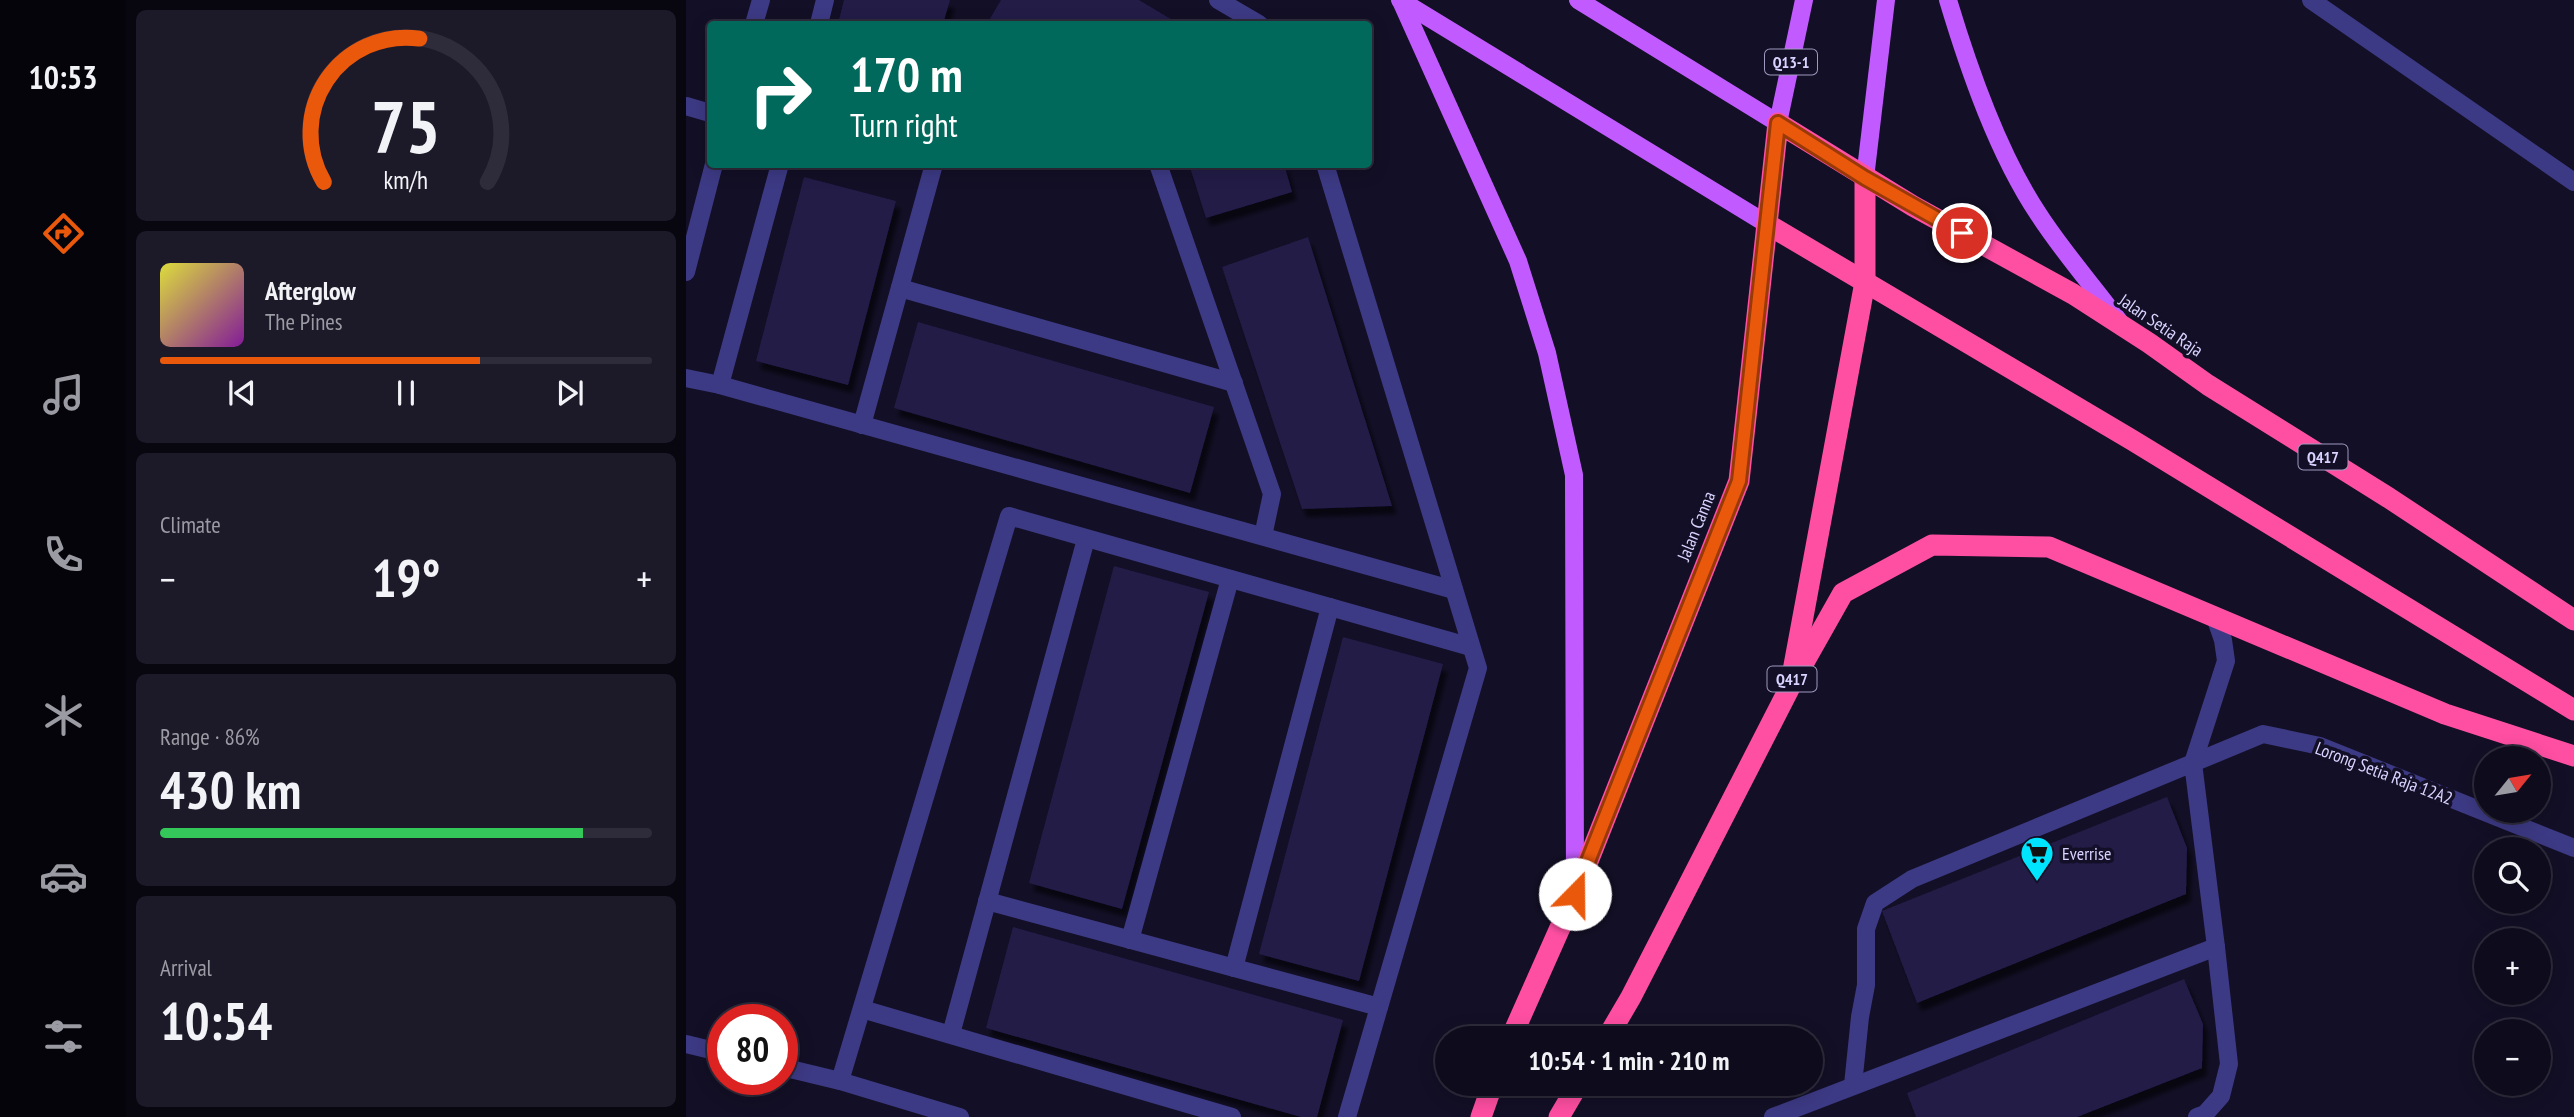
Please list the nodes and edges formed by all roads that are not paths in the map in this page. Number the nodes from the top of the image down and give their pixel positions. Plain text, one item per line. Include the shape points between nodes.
1 (761, 0) edge
2 (825, 0) edge
3 (1218, 0) edge
4 (1578, 0) edge
5 (1804, 0) edge
6 (1886, 0) edge
7 (1948, 0) edge
8 (2311, 0) edge
9 (1401, 1) edge
10 (755, 21) edge
11 (820, 21) edge
12 (1254, 21) edge
13 (686, 106) edge
14 (707, 112) edge
15 (1778, 123) junction
16 (712, 168) edge
17 (779, 168) edge
18 (933, 168) edge
19 (1159, 168) edge
20 (1326, 168) edge
21 (1865, 178) junction
22 (2574, 182) edge
23 (1768, 224) junction
24 (686, 272) edge
25 (1865, 282) junction
26 (900, 288) junction
27 (2123, 326) junction
28 (686, 378) edge
29 (1234, 383) junction
30 (720, 385) junction
31 (862, 425) junction
32 (1263, 536) junction
33 (1086, 539) junction
34 (1230, 579) junction
35 (1454, 590) junction
36 (1330, 607) junction
37 (2215, 617) junction
38 (2574, 621) edge
39 (1471, 647) junction
40 (1790, 687) junction
41 (2574, 710) edge
42 (2574, 756) edge
43 (2193, 763) junction
44 (2574, 848) edge
45 (1575, 894) junction
46 (987, 901) junction
47 (1130, 940) junction
48 (2217, 947) junction
49 (1234, 968) junction
50 (1379, 1007) junction
51 (862, 1009) junction
52 (1516, 1026) edge
53 (1613, 1026) edge
54 (951, 1034) junction
55 (686, 1044) edge
56 (707, 1049) edge
57 (798, 1071) edge
58 (840, 1081) junction
59 (1853, 1085) junction
60 (1488, 1096) edge
61 (1571, 1096) edge
62 (910, 1110) edge
63 (960, 1117) edge
64 (1232, 1117) edge
65 (1347, 1117) edge
66 (1481, 1117) edge
67 (1559, 1117) edge
68 (1773, 1117) edge
69 (2197, 1117) edge

1 - 10 street
2 - 11 street
3 - 12 street
4 - 15 main road
5 - 15 main road, Jalan Canna / Q13-1
6 - 21 main road
7 - 27 main road via 2003,152 2038,215
8 - 22 street
9 - 23 main road
9 - 45 main road via 1518,261 1546,353 1574,475
13 - 14 street
15 - 21 highway, Q417
15 - 23 highway, Jalan Canna
16 - 24 street
17 - 30 street
18 - 26 street
19 - 29 street
20 - 35 street
21 - 25 highway, Q417
21 - 27 highway, Jalan Setia Raja / Q417
23 - 25 highway
23 - 45 highway, Jalan Canna via 1739,481
25 - 40 highway, Q417
25 - 41 highway
26 - 29 street
26 - 31 street
27 - 38 highway, Jalan Setia Raja / Q417
28 - 30 street
29 - 32 street via 1272,494
30 - 31 street
31 - 32 street
32 - 35 street
33 - 34 street
33 - 46 street
33 - 51 street via 1009,516
34 - 36 street
34 - 47 street
35 - 39 street
36 - 39 street
36 - 49 street
37 - 40 highway via 2049,547 1932,545 1843,593
37 - 42 highway via 2445,714
37 - 43 street via 2227,661
39 - 50 street via 1478,668
40 - 53 highway, Q417
43 - 44 street, Lorong Setia Raja 12A2 via 2263,734 2320,746
43 - 48 street
43 - 59 street, Lorong Setia Raja 12A2 via 1912,879 1875,903 1866,929 1866,985
45 - 52 highway, Jalan Canna
46 - 47 street
46 - 54 street
47 - 49 street
48 - 59 street
48 - 69 street via 2229,1064 2221,1096
49 - 50 street
50 - 65 street
51 - 54 street
51 - 58 street
54 - 64 street
55 - 56 street
57 - 58 street
58 - 62 street
59 - 68 street
60 - 66 highway
61 - 67 highway
62 - 63 street

